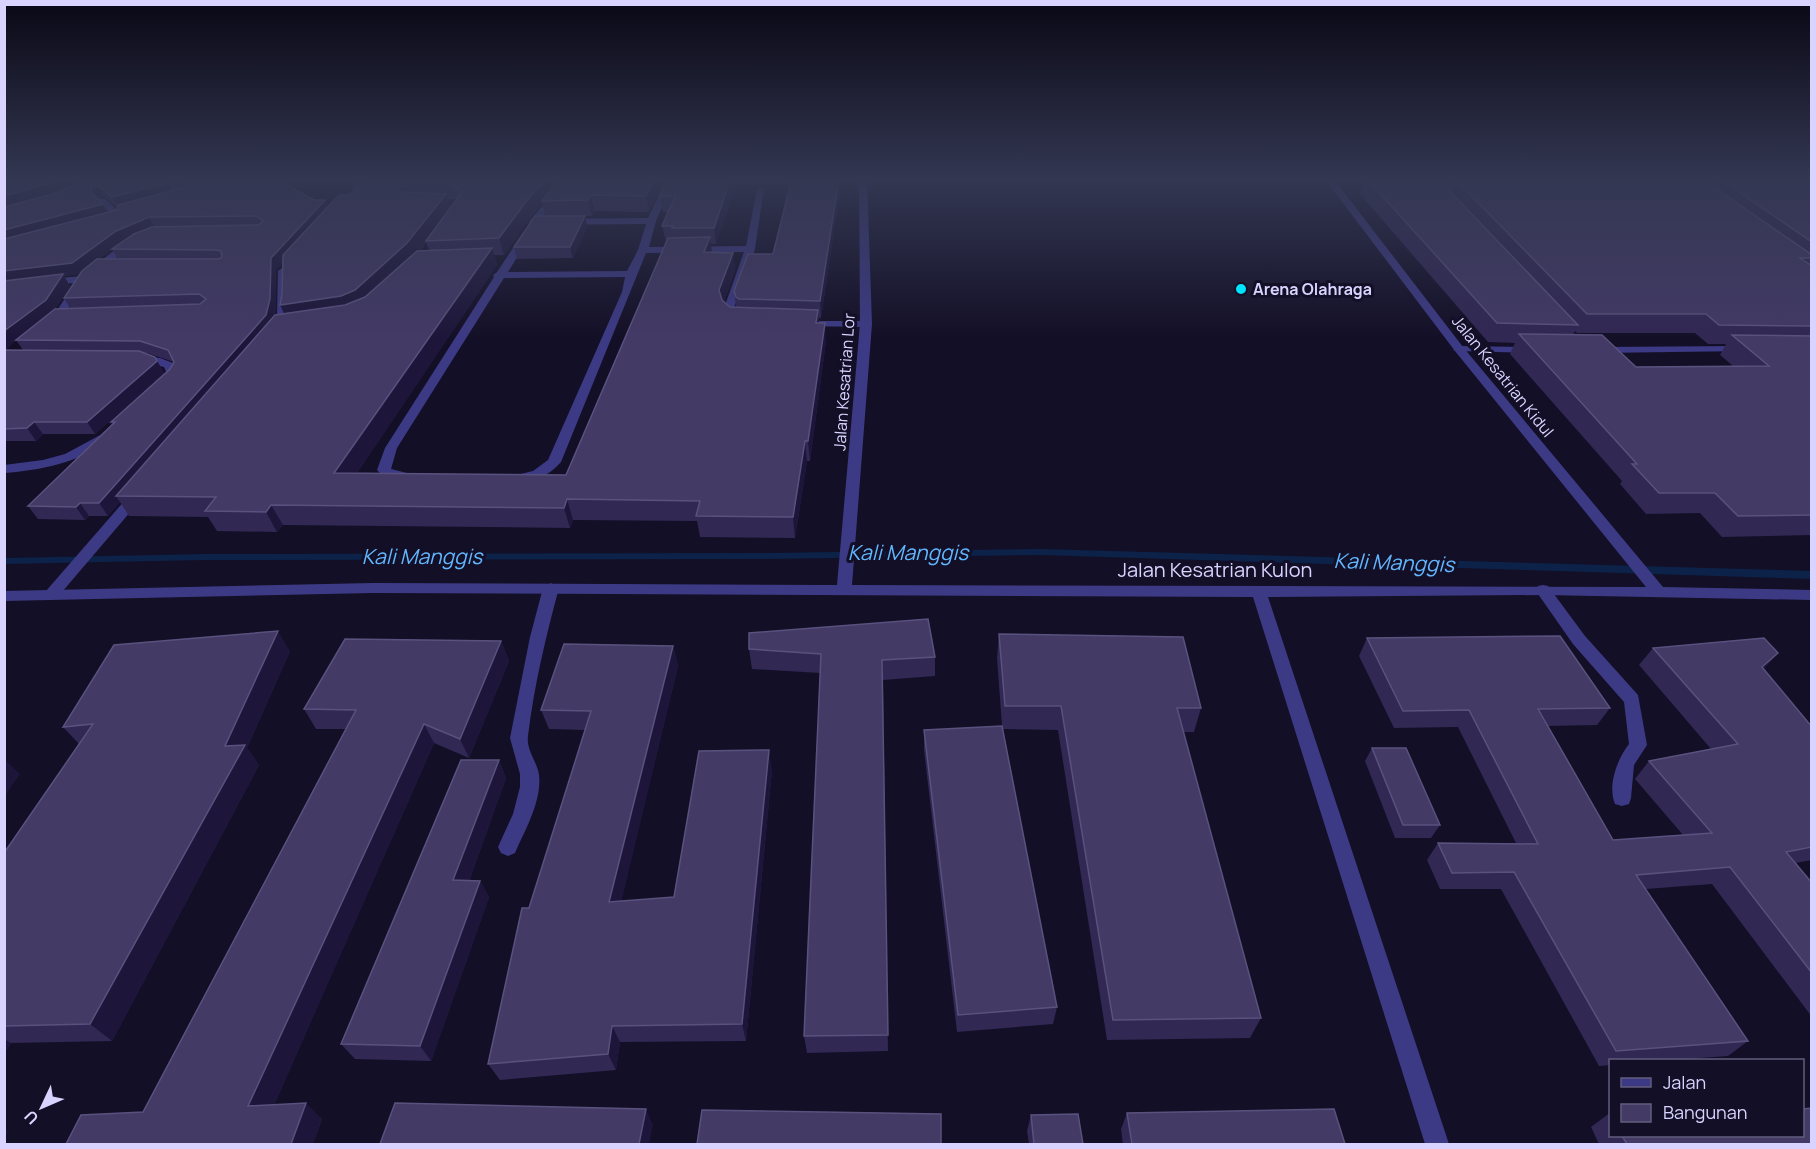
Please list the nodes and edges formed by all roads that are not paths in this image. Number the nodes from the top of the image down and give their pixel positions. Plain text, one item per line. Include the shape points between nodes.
1 (526, 232) edge
2 (648, 232) edge
3 (753, 232) edge
4 (864, 232) edge
5 (1369, 232) edge
6 (146, 236) edge
7 (750, 249) junction
8 (644, 250) junction
9 (291, 263) edge
10 (102, 265) junction
11 (126, 265) edge
12 (631, 274) junction
13 (498, 275) junction
14 (83, 279) junction
15 (37, 284) edge
16 (60, 317) edge
17 (750, 323) edge
18 (796, 323) edge
19 (866, 324) junction
20 (279, 329) edge
21 (1459, 349) junction
22 (1754, 349) edge
23 (1550, 350) edge
24 (1584, 350) edge
25 (124, 358) edge
26 (156, 390) edge
27 (114, 429) edge
28 (4, 469) edge
29 (414, 477) edge
30 (504, 479) edge
31 (150, 480) edge
32 (551, 588) junction
33 (844, 589) junction
34 (1543, 590) junction
35 (1658, 591) junction
36 (1259, 592) junction
37 (51, 595) junction
38 (1812, 595) edge
39 (4, 596) edge
40 (1622, 798) dead end
41 (508, 847) dead end
42 (1437, 1144) edge

1 - 13 street via 503,260
2 - 8 street
3 - 7 street
4 - 19 street, Jalan Kesatrian Lor
5 - 21 street, Jalan Kesatrian Kidul
6 - 10 street via 127,244
7 - 8 street
7 - 17 street via 729,308 731,317 738,322
8 - 12 street
9 - 20 street via 284,271
10 - 11 street
10 - 14 street
12 - 13 street
12 - 30 street via 627,292 554,462 526,479
13 - 29 street via 388,454 384,470 390,475
14 - 15 street
14 - 16 street
18 - 19 street
19 - 33 street, Jalan Kesatrian Lor
21 - 23 street
21 - 35 street, Jalan Kesatrian Kidul
22 - 24 street
25 - 26 street via 147,358 169,365 173,375
27 - 28 street via 97,444 70,456 36,467
31 - 37 street
32 - 33 street, Jalan Kesatrian Kulon
32 - 37 street, Jalan Kesatrian Kulon
32 - 41 street via 519,738 518,748 530,778 528,796
33 - 36 street, Jalan Kesatrian Kulon
34 - 35 street, Jalan Kesatrian Kulon
34 - 36 street, Jalan Kesatrian Kulon
34 - 40 street via 1579,640 1632,700 1638,745 1625,763
35 - 38 street, Jalan Kesatrian Kulon
36 - 42 street
37 - 39 street, Jalan Kesatrian Kulon

